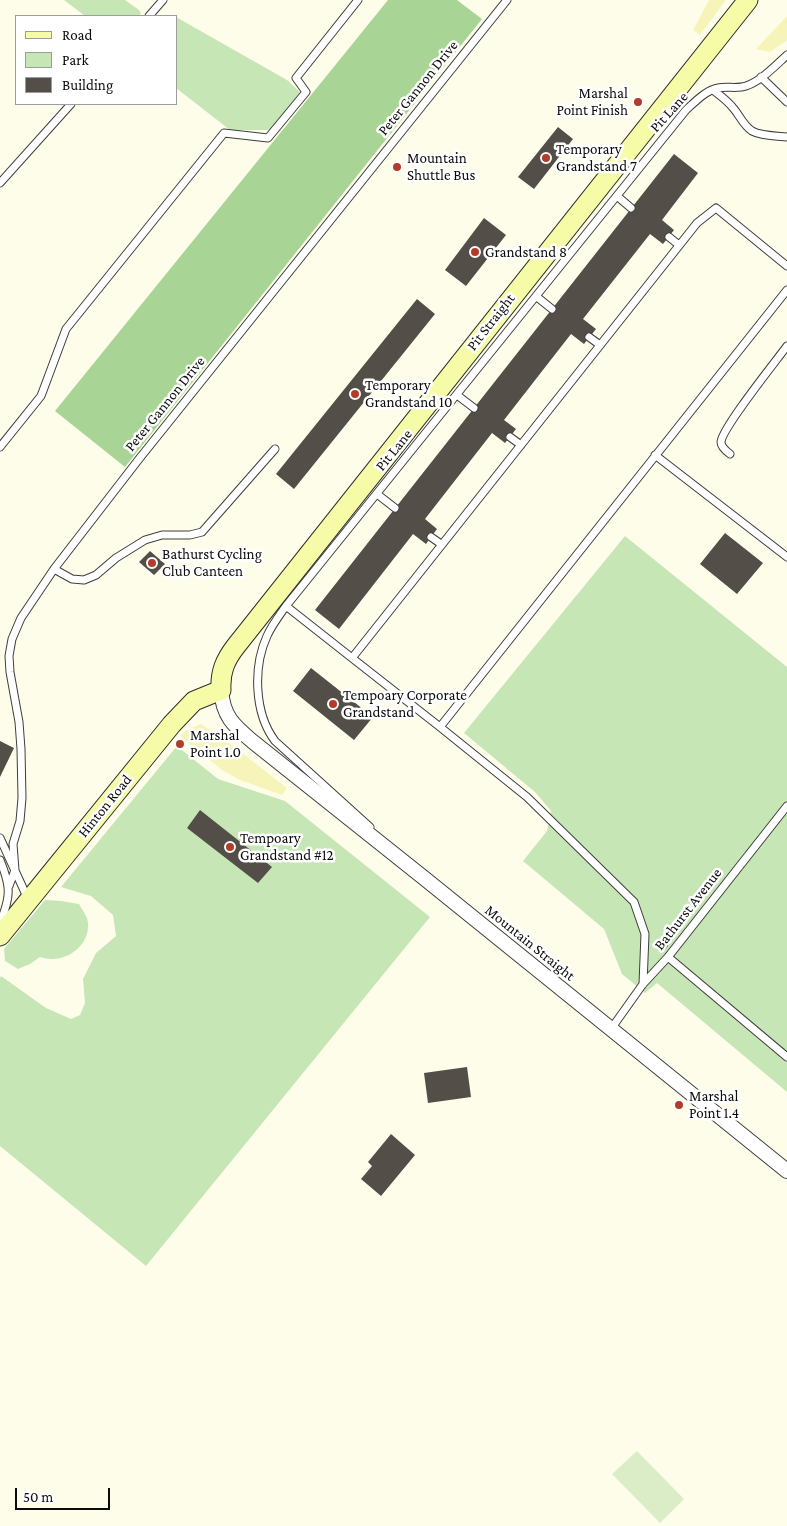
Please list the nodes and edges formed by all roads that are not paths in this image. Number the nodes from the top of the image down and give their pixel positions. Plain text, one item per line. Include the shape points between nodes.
1 (163, 0) edge
2 (358, 0) edge
3 (507, 0) edge
4 (748, 0) edge
5 (150, 15) edge
6 (787, 55) edge
7 (761, 77) junction
8 (713, 90) junction
9 (787, 102) edge
10 (70, 105) edge
11 (787, 137) edge
12 (0, 182) edge
13 (617, 196) junction
14 (632, 208) dead end
15 (669, 237) dead end
16 (679, 245) junction
17 (787, 266) edge
18 (787, 290) edge
19 (537, 297) junction
20 (552, 309) dead end
21 (589, 337) dead end
22 (600, 344) junction
23 (787, 346) edge
24 (457, 395) junction
25 (474, 408) dead end
26 (510, 436) dead end
27 (521, 445) junction
28 (0, 447) edge
29 (275, 449) dead end
30 (730, 454) dead end
31 (654, 456) junction
32 (377, 494) junction
33 (395, 508) dead end
34 (431, 536) dead end
35 (441, 544) junction
36 (787, 558) edge
37 (54, 569) junction
38 (286, 606) junction
39 (352, 658) junction
40 (221, 690) junction
41 (440, 727) junction
42 (787, 806) edge
43 (0, 838) edge
44 (0, 860) edge
45 (15, 870) junction
46 (424, 878) junction
47 (9, 886) junction
48 (29, 900) junction
49 (0, 923) edge
50 (0, 936) edge
51 (668, 957) junction
52 (643, 984) junction
53 (611, 1029) junction
54 (787, 1057) edge
55 (787, 1170) edge

1 - 5 lane
2 - 28 lane via 296,78 306,92 268,138 224,133 72,321 41,396
3 - 37 lane, Peter Gannon Drive via 138,459
4 - 40 street, Pit Straight via 229,655 221,677
6 - 7 lane, Pit Lane
7 - 8 lane, Pit Lane via 745,86
7 - 9 lane
8 - 11 lane via 727,101 752,131
8 - 13 lane, Pit Lane via 686,110
10 - 12 lane
13 - 14 lane
13 - 19 lane, Pit Lane
15 - 16 lane
16 - 17 lane via 696,223 716,208
16 - 22 lane
18 - 31 lane
19 - 20 lane
19 - 24 lane, Pit Lane
21 - 22 lane
22 - 27 lane
23 - 30 lane via 725,431 722,446
24 - 25 lane
24 - 32 lane, Pit Lane
26 - 27 lane
27 - 35 lane
29 - 37 lane via 202,532 162,535 145,540 84,580 72,579
31 - 36 lane
31 - 41 lane
32 - 33 lane
32 - 38 lane, Pit Lane
34 - 35 lane
35 - 39 lane
37 - 45 lane, Peter Gannon Drive via 21,618 9,656 21,749 22,798 13,844
38 - 39 lane
38 - 46 lane, Pit Lane via 267,636 259,669 261,707 270,734
39 - 41 lane
40 - 46 street, Mountain Straight via 230,721
40 - 48 street, Hinton Road via 194,701 172,724
41 - 52 lane via 527,797 634,902 645,934
42 - 51 lane, Bathurst Avenue
43 - 45 lane
44 - 47 lane
45 - 47 lane, Peter Gannon Drive
45 - 48 lane
46 - 53 street, Mountain Straight
47 - 49 lane, Peter Gannon Drive
48 - 50 street, Hinton Road
51 - 52 lane, Bathurst Avenue
51 - 54 lane
52 - 53 lane, Bathurst Avenue
53 - 55 street, Mountain Straight

